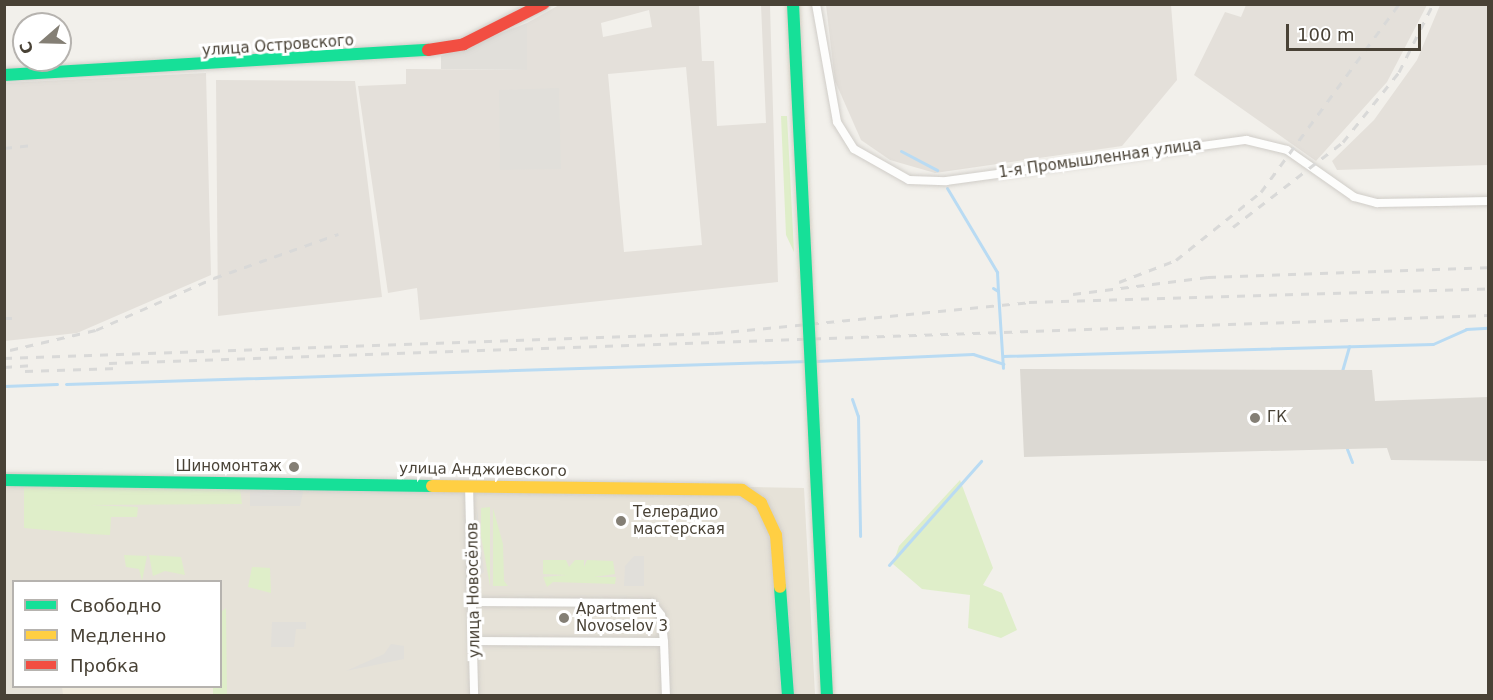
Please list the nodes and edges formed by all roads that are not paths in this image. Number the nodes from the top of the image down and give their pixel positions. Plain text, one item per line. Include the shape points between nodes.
1 (543, 4) edge
2 (793, 4) edge
3 (816, 4) edge
4 (4, 75) edge
5 (1488, 201) edge
6 (4, 480) edge
7 (469, 485) junction
8 (475, 602) junction
9 (475, 641) junction
10 (664, 642) junction
11 (474, 696) edge
12 (666, 696) edge
13 (788, 696) edge
14 (827, 696) edge

1 - 4 street, улица Островского via 464,44 416,52
2 - 14 street, bridge
3 - 5 street, 1-я Промышленная улица via 837,122 854,149 909,180 946,181 1246,140 1287,150 1354,197 1377,203
6 - 7 street, улица Анджиевского
7 - 8 street, улица Новосёлов
7 - 13 street, улица Анджиевского via 727,488 753,496 767,511 781,559
8 - 9 street, улица Новосёлов
8 - 10 street via 652,603 661,615
9 - 10 street
9 - 11 street, улица Новосёлов
10 - 12 street

